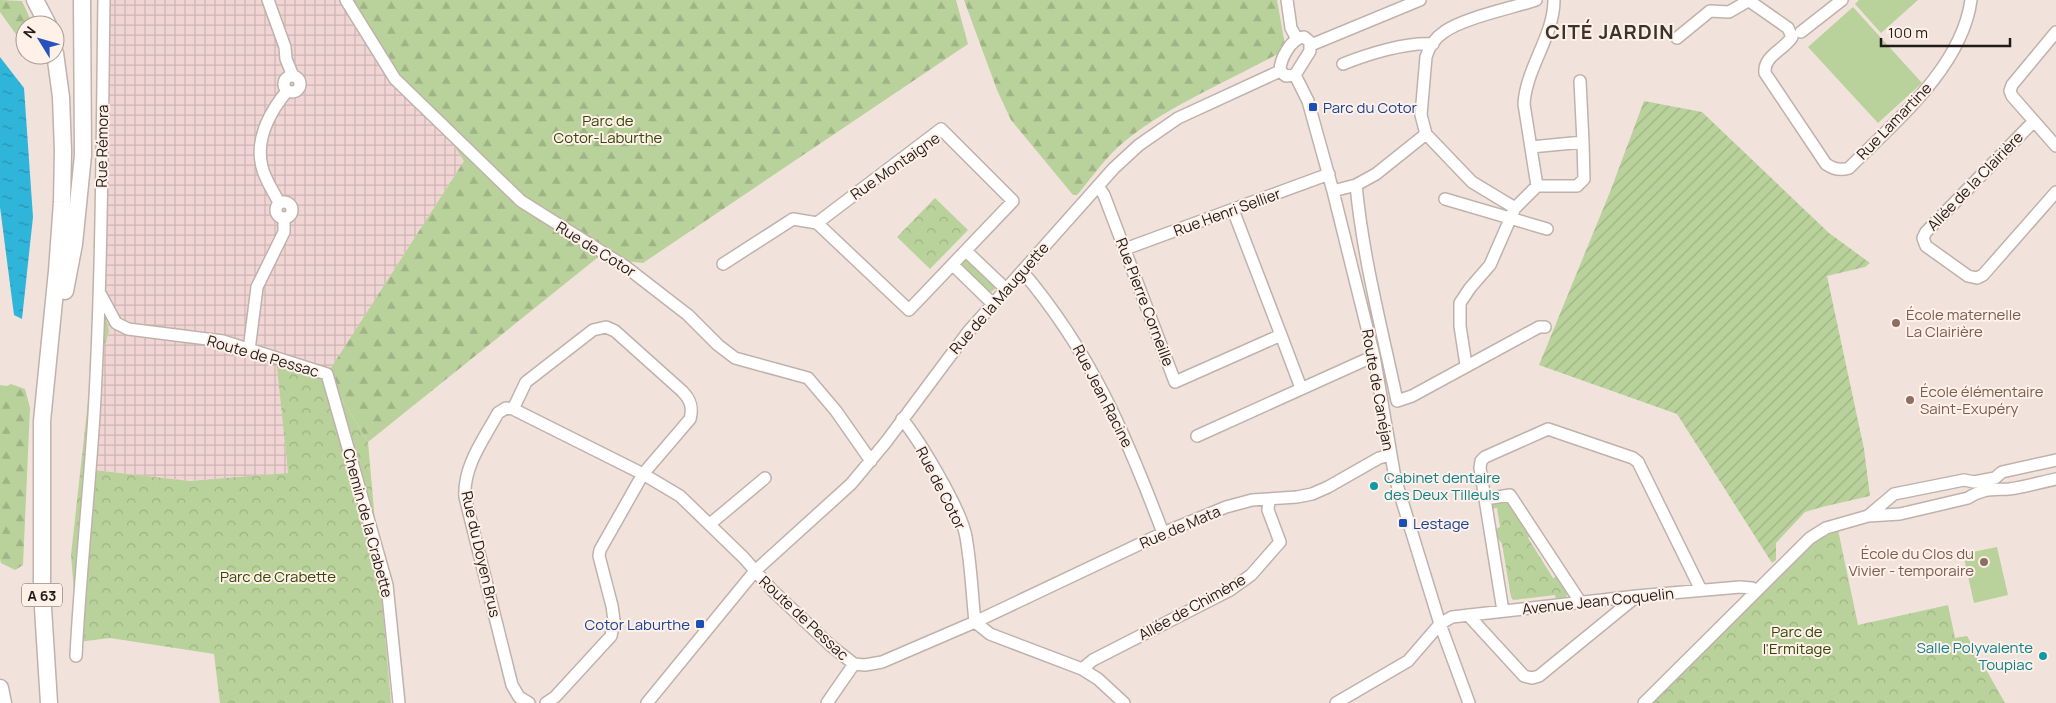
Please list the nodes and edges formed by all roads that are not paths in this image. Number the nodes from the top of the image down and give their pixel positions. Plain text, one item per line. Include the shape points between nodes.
1 (35, 0) edge
2 (82, 0) edge
3 (104, 0) edge
4 (268, 0) edge
5 (346, 0) edge
6 (1287, 0) edge
7 (1420, 0) edge
8 (1536, 0) edge
9 (1554, 0) edge
10 (1748, 0) edge
11 (1842, 0) edge
12 (1971, 0) edge
13 (43, 15) edge
14 (2056, 32) edge
15 (1797, 34) junction
16 (1677, 38) dead end
17 (1297, 39) junction
18 (1432, 44) junction
19 (1311, 45) junction
20 (1343, 64) dead end
21 (57, 65) edge
22 (1280, 71) junction
23 (1295, 75) junction
24 (1580, 81) dead end
25 (2034, 121) junction
26 (1426, 134) junction
27 (1583, 142) junction
28 (2056, 146) edge
29 (1531, 147) junction
30 (1329, 174) junction
31 (1356, 185) junction
32 (1098, 186) junction
33 (1537, 186) junction
34 (1333, 190) junction
35 (2056, 192) edge
36 (1445, 198) dead end
37 (1233, 210) junction
38 (1513, 213) junction
39 (817, 223) junction
40 (1547, 229) dead end
41 (1125, 249) junction
42 (966, 251) junction
43 (723, 264) dead end
44 (953, 265) junction
45 (1022, 271) junction
46 (1006, 289) junction
47 (100, 292) junction
48 (993, 304) junction
49 (1545, 327) dead end
50 (1280, 335) junction
51 (249, 350) junction
52 (1374, 356) junction
53 (1466, 365) junction
54 (327, 374) joint
55 (1301, 388) junction
56 (509, 409) junction
57 (902, 419) junction
58 (1197, 436) dead end
59 (1390, 455) junction
60 (2056, 460) edge
61 (871, 461) junction
62 (643, 474) junction
63 (765, 478) dead end
64 (2056, 479) edge
65 (42, 487) junction
66 (1485, 499) junction
67 (1269, 500) junction
68 (1884, 502) junction
69 (1888, 514) junction
70 (1868, 516) junction
71 (710, 524) junction
72 (1163, 533) junction
73 (755, 571) junction
74 (1701, 590) junction
75 (1757, 591) junction
76 (1637, 596) junction
77 (1581, 603) junction
78 (1503, 611) junction
79 (1468, 615) junction
80 (976, 622) junction
81 (1440, 624) junction
82 (76, 656) dead end
83 (854, 664) junction
84 (1082, 669) junction
85 (0, 688) edge
86 (1, 702) edge
87 (49, 703) edge
88 (399, 703) edge
89 (529, 703) edge
90 (546, 703) edge
91 (647, 703) edge
92 (827, 703) edge
93 (1124, 703) edge
94 (1336, 703) edge
95 (1469, 703) edge
96 (1644, 703) edge

1 - 13 highway
2 - 65 highway via 80,194
3 - 47 street, Rue Rémora
4 - 51 street via 292,76 284,80 287,91 268,120 260,141 262,168 279,203 286,202 291,213 284,218 284,232 257,287
5 - 61 street, Rue de Cotor via 395,79 521,201 626,267 688,315 735,358 808,378
6 - 17 street via 1291,28
7 - 19 street
8 - 18 street via 1451,27
9 - 29 street via 1552,17 1524,96
10 - 15 street
10 - 16 street via 1729,12 1710,11
11 - 15 street
12 - 15 street, Rue Lamartine via 1964,26 1934,80 1849,168 1842,170 1826,164 1765,73 1764,66 1770,58
14 - 25 street, Allée de la Clairière via 2010,91
17 - 19 street via 1304,37
17 - 22 street via 1281,63
18 - 20 street via 1420,43
18 - 26 street via 1426,57 1421,115
19 - 23 street
21 - 65 highway via 61,97 62,202 42,420
22 - 23 street via 1288,77
22 - 32 street, Rue de la Mauguette via 1165,126 1139,145
23 - 30 street, Route de Canéjan via 1308,100
24 - 27 street
25 - 28 street, Allée de la Clairière
25 - 35 street, Allée de la Clairière via 1926,232 1923,238 1926,246 1968,276 1977,278
26 - 31 street via 1376,174
26 - 38 street via 1472,182
27 - 29 street
27 - 33 street via 1582,183 1577,186
29 - 33 street
30 - 34 street, Route de Canéjan
30 - 37 street, Rue Henri Sellier
31 - 34 street
31 - 53 street via 1366,263 1397,401 1412,396
32 - 41 street, Rue Pierre Corneille
32 - 45 street, Rue de la Mauguette
33 - 38 street
34 - 52 street, Route de Canéjan
36 - 38 street
37 - 41 street, Rue Henri Sellier
37 - 50 street
38 - 40 street
38 - 53 street via 1490,265 1460,303
39 - 42 street, Rue Montaigne via 941,129 1013,201
39 - 43 street via 793,219
39 - 44 street, Rue Montaigne via 909,310
41 - 50 street, Rue Pierre Corneille via 1175,382
42 - 44 street, Rue Montaigne
42 - 46 street
44 - 48 street
45 - 46 street, Rue de la Mauguette
45 - 72 street, Rue Jean Racine via 1074,339 1104,392
46 - 48 street, Rue de la Mauguette
47 - 51 street, Route de Pessac via 116,323 128,330 223,342
47 - 82 street, Rue Rémora
48 - 57 street, Rue de la Mauguette
49 - 53 street via 1539,327
50 - 55 street
51 - 54 street, Route de Pessac
52 - 55 street
52 - 59 street, Route de Canéjan
54 - 88 street, Chemin de la Crabette via 387,585
55 - 58 street
56 - 62 street, Route de Pessac
56 - 62 street, Rue du Doyen Brus via 526,382 593,330 606,327 613,330 690,403 690,419
56 - 89 street, Rue du Doyen Brus via 498,413 471,463 464,497 512,685 519,697
57 - 61 street, Rue de la Mauguette
57 - 80 street, Rue de Cotor via 960,519 966,536
59 - 67 street, Rue de Mata via 1312,494
59 - 81 street, Route de Canéjan
60 - 68 street via 2002,472 1995,478 1974,482 1964,480 1894,494
61 - 73 street, Rue de la Mauguette via 839,496
62 - 71 street, Route de Pessac via 680,496
62 - 90 street via 600,550 614,620 611,636
63 - 71 street
64 - 69 street via 1977,492 1968,498
65 - 87 highway, A 63 via 42,592
66 - 74 street via 1480,468 1485,456 1548,429 1633,458 1638,462
66 - 77 street via 1510,495
66 - 78 street
67 - 72 street, Rue de Mata via 1252,500 1226,507
67 - 84 street, Allée de Chimène via 1268,510 1280,542 1251,575 1224,593 1093,660
68 - 69 street
68 - 70 street
69 - 70 street
70 - 75 street via 1826,528 1810,538
71 - 73 street, Route de Pessac
72 - 80 street, Rue de Mata
73 - 83 street, Route de Pessac
73 - 91 street, Rue de la Mauguette
74 - 75 street, Avenue Jean Coquelin via 1746,586
74 - 76 street, Avenue Jean Coquelin
75 - 96 street
76 - 77 street, Avenue Jean Coquelin
76 - 79 street via 1534,678 1524,676
77 - 78 street, Avenue Jean Coquelin
78 - 79 street, Avenue Jean Coquelin
79 - 81 street, Avenue Jean Coquelin via 1452,617
80 - 83 street, Route de Pessac via 874,665
80 - 84 street via 990,634
81 - 94 street via 1408,661
81 - 95 street, Route de Canéjan
83 - 92 street
84 - 93 street
85 - 86 highway

